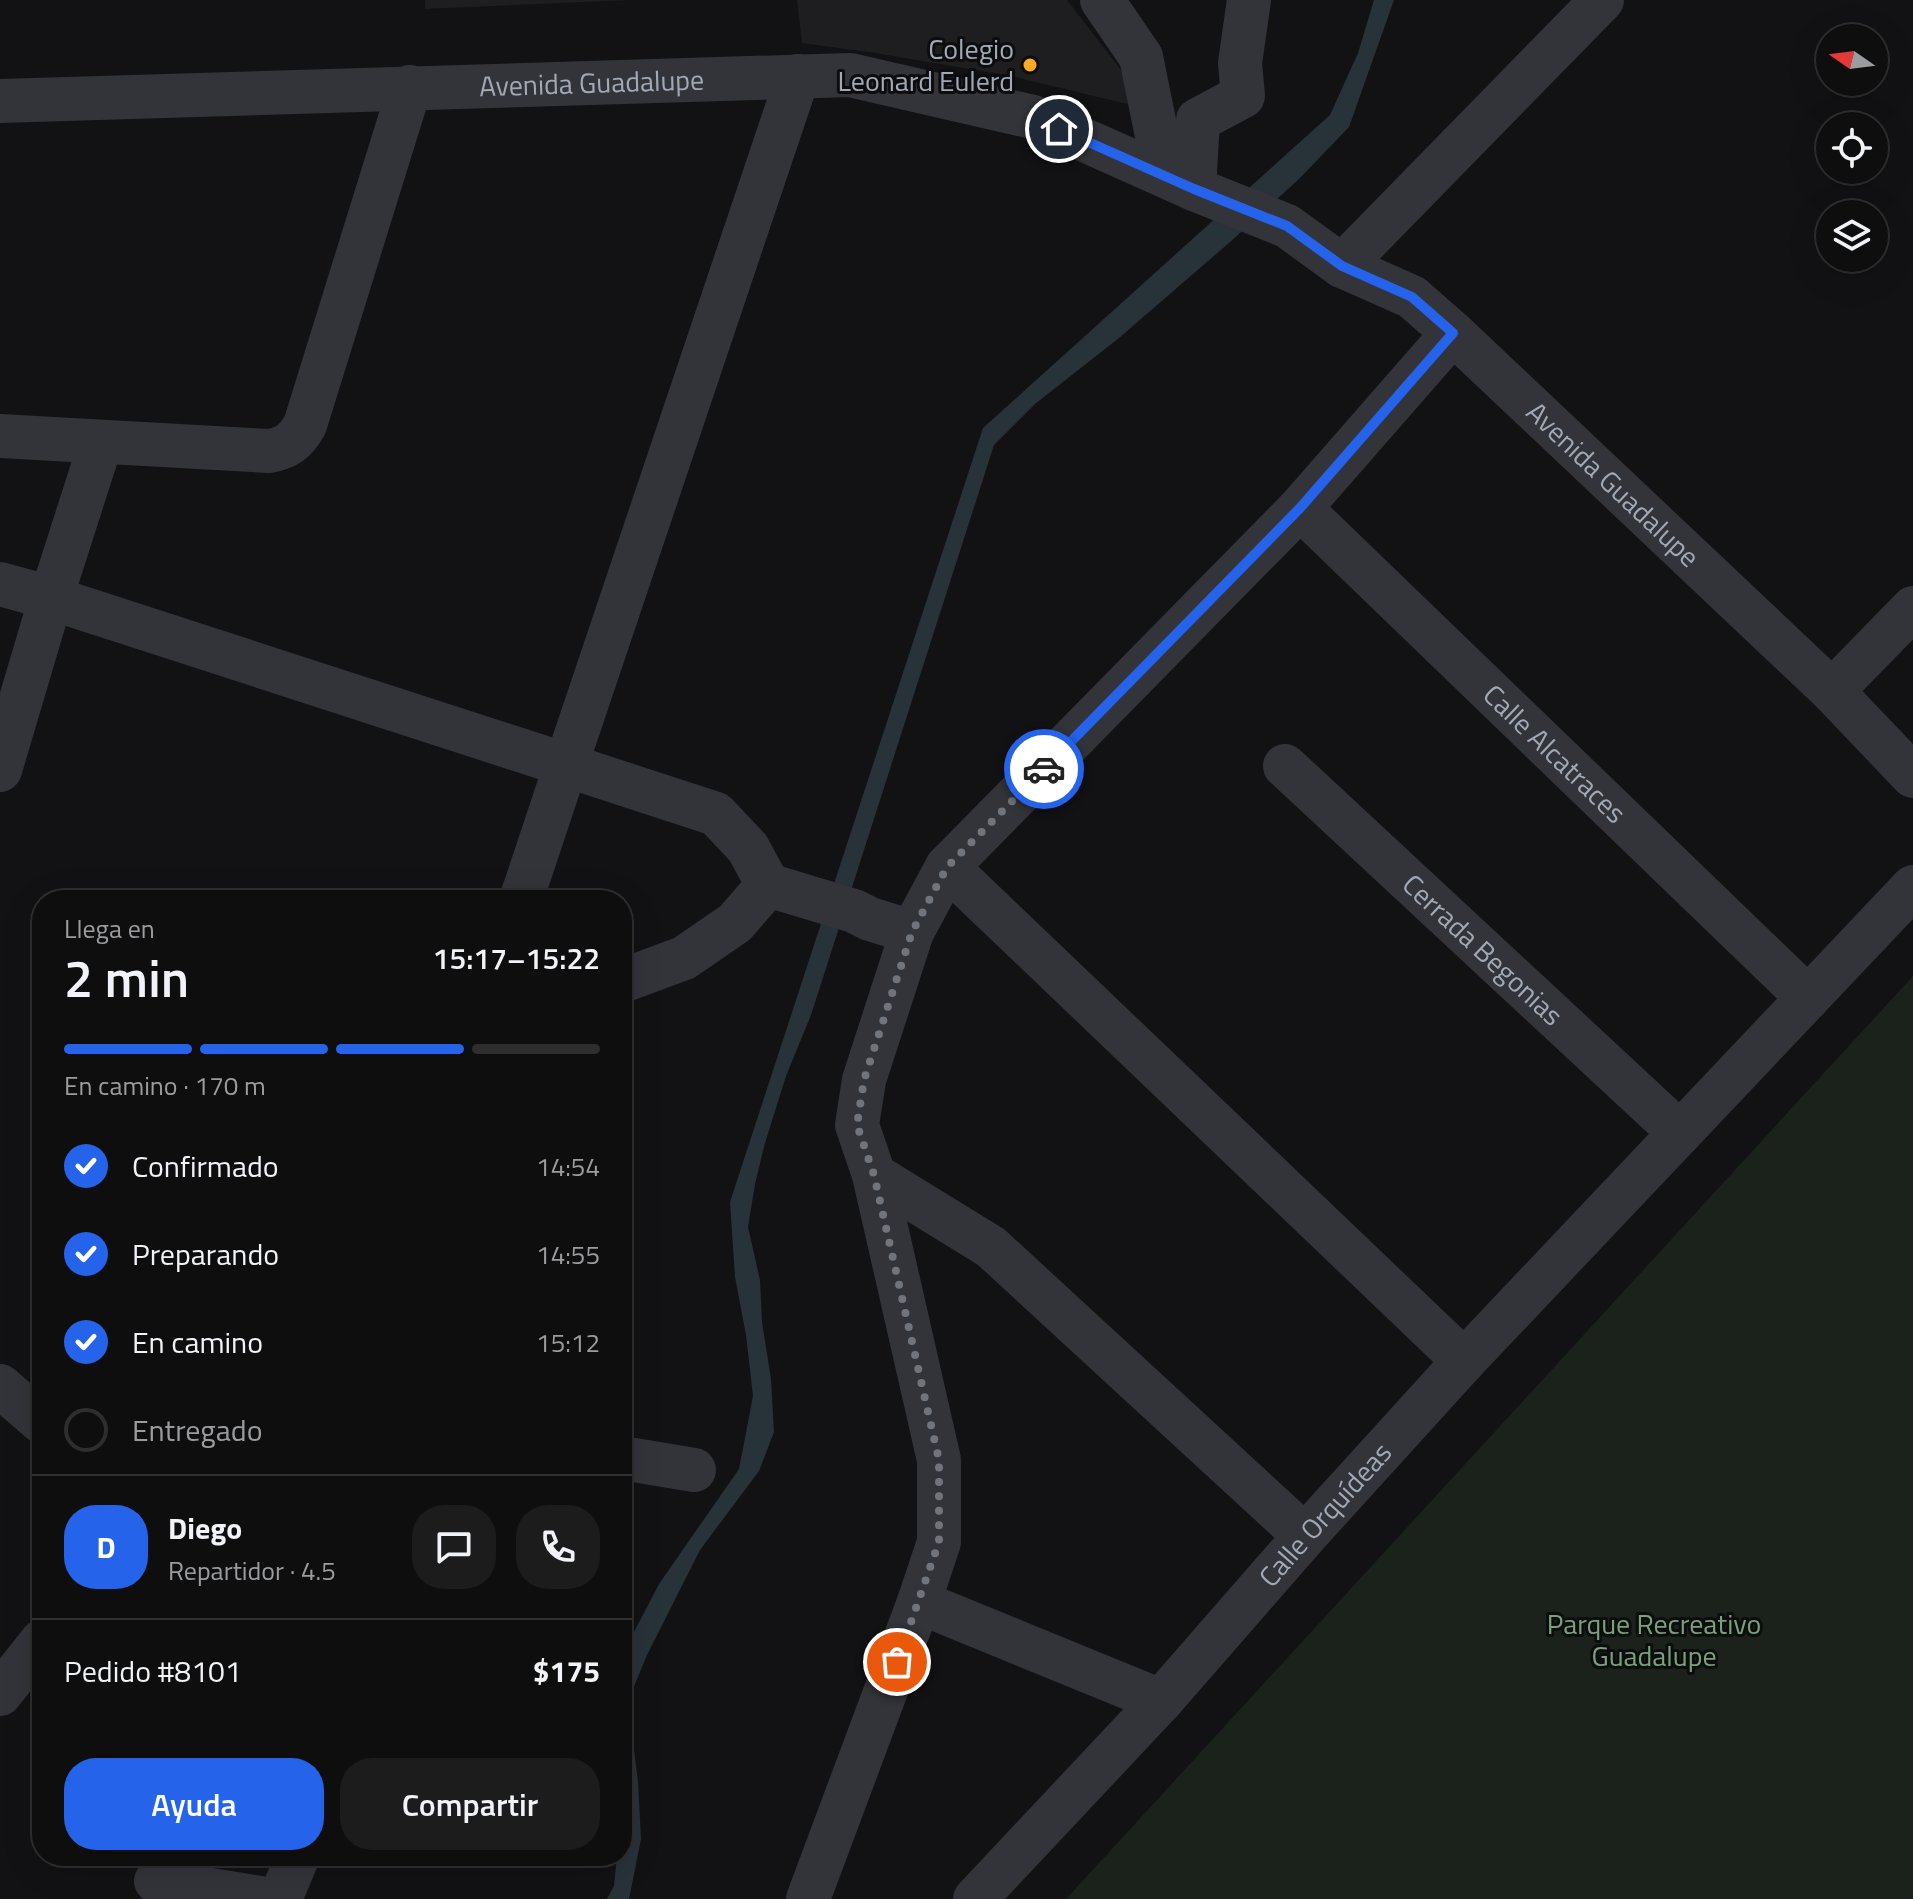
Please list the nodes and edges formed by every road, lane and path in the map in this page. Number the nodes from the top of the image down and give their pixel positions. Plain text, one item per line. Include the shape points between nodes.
1 (1102, 0) edge
2 (1249, 0) edge
3 (1602, 0) edge
4 (798, 76) junction
5 (410, 87) junction
6 (0, 101) edge
7 (1180, 182) junction
8 (1342, 266) junction
9 (1453, 333) junction
10 (0, 436) edge
11 (101, 442) junction
12 (1300, 508) junction
13 (0, 584) edge
14 (51, 598) junction
15 (1913, 608) edge
16 (1832, 691) junction
17 (566, 765) junction
18 (1285, 766) dead end
19 (0, 770) edge
20 (1913, 776) edge
21 (947, 867) junction
22 (1913, 887) edge
23 (524, 890) edge
24 (786, 891) junction
25 (912, 932) junction
26 (632, 977) edge
27 (1808, 998) junction
28 (1680, 1133) junction
29 (874, 1175) junction
30 (1464, 1361) junction
31 (0, 1386) edge
32 (32, 1413) edge
33 (632, 1460) edge
34 (694, 1470) dead end
35 (1305, 1536) junction
36 (919, 1602) junction
37 (32, 1654) edge
38 (0, 1694) edge
39 (1161, 1701) junction
40 (294, 1866) edge
41 (156, 1881) dead end
42 (266, 1899) edge
43 (280, 1899) edge
44 (808, 1899) edge
45 (975, 1899) edge

1 - 7 street via 1141,57
2 - 7 street via 1240,63 1243,96 1198,120
3 - 8 street
4 - 5 street, Avenida Guadalupe
4 - 7 street, Avenida Guadalupe via 850,75 1033,117
4 - 17 street
5 - 6 street, Avenida Guadalupe
5 - 11 street via 297,439 269,451
7 - 8 street, Avenida Guadalupe via 1287,226
8 - 9 street, Avenida Guadalupe via 1412,297
9 - 12 street
9 - 16 street, Avenida Guadalupe
10 - 11 street
11 - 14 street
12 - 21 street
12 - 27 street, Calle Alcatraces
13 - 14 street
14 - 17 street
14 - 19 street
15 - 16 street
16 - 20 street, Avenida Guadalupe
17 - 23 street
17 - 24 street via 716,814
18 - 28 street, Cerrada Begonias
21 - 25 street
21 - 30 street
22 - 27 street, Calle Orquídeas
24 - 25 street
24 - 26 street via 684,958
25 - 29 street via 864,1080 857,1125
27 - 28 street, Calle Orquídeas
28 - 30 street, Calle Orquídeas
29 - 35 street via 991,1247
29 - 36 street via 939,1460 939,1542
30 - 35 street, Calle Orquídeas
31 - 32 street
33 - 34 street
35 - 39 street, Calle Orquídeas
36 - 39 street
36 - 44 street
37 - 38 street
39 - 45 street, Calle Orquídeas
40 - 43 street
41 - 42 street

